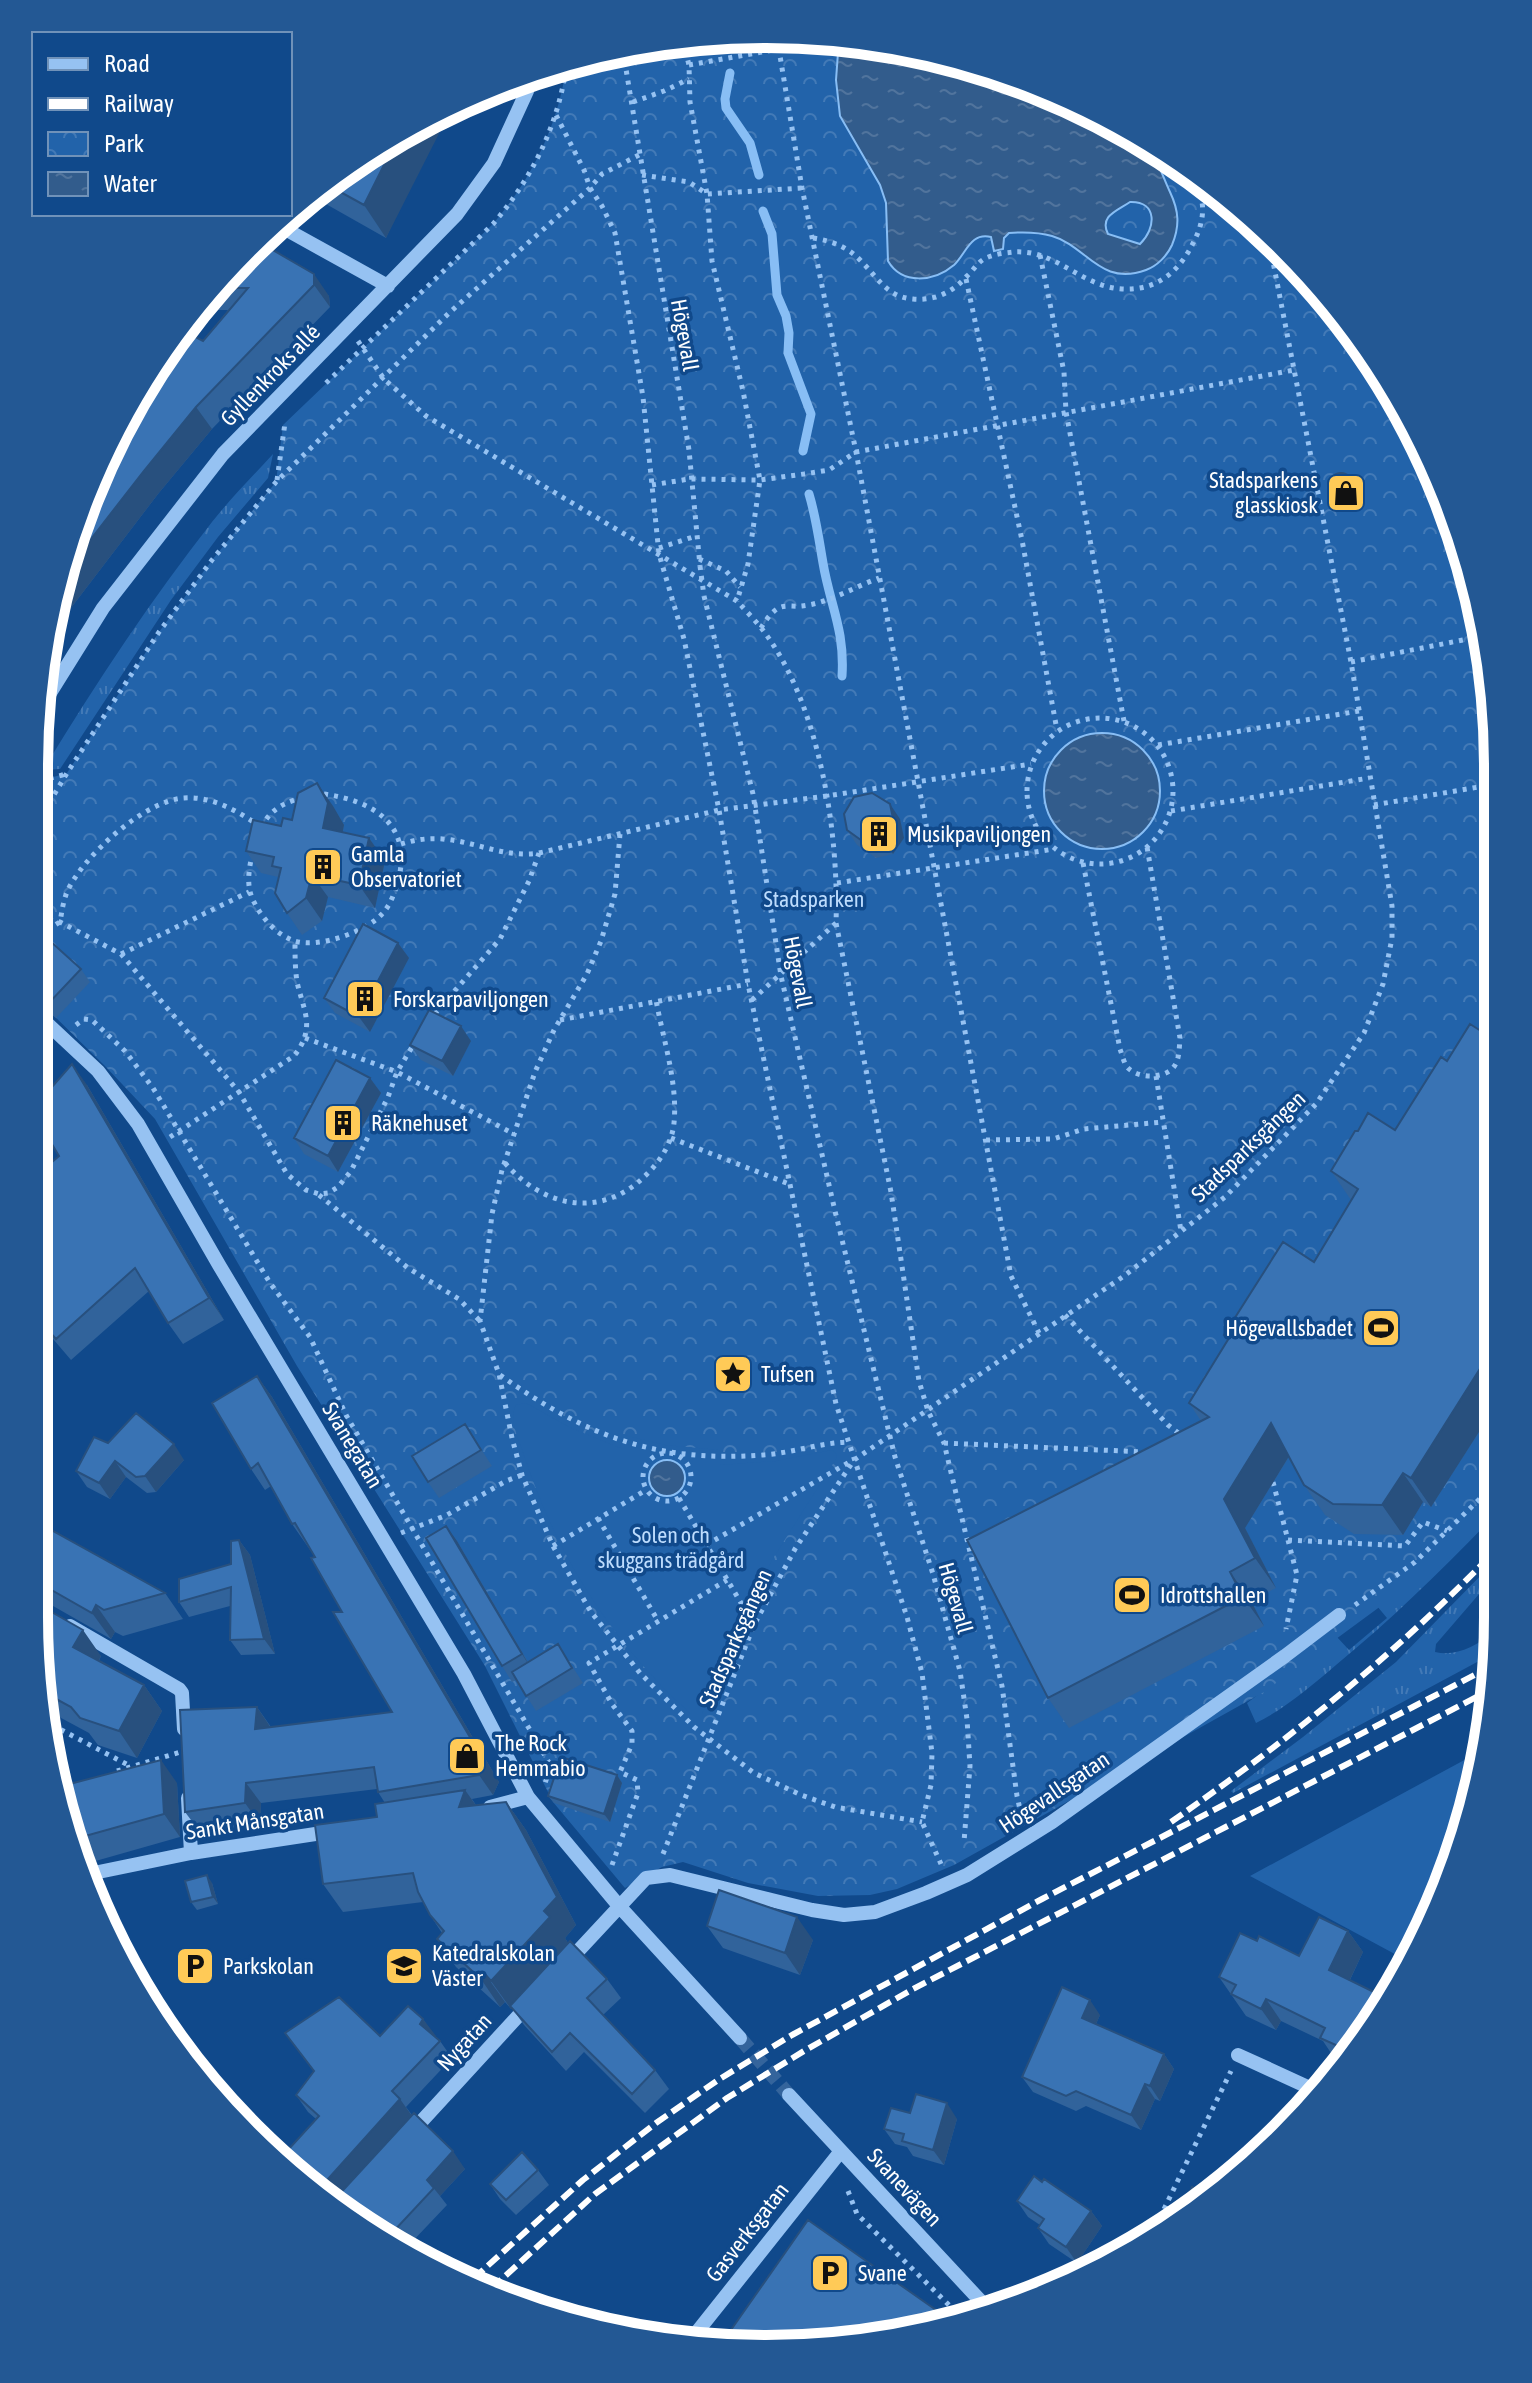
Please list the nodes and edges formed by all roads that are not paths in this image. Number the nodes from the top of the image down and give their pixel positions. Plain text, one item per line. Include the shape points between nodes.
1 (527, 89) edge
2 (288, 231) edge
3 (388, 286) junction
4 (53, 689) edge
5 (48, 1024) edge
6 (1339, 1615) road end
7 (59, 1621) edge
8 (185, 1751) edge
9 (187, 1780) edge
10 (528, 1797) junction
11 (476, 1810) edge
12 (356, 1828) edge
13 (191, 1853) junction
14 (96, 1873) edge
15 (619, 1906) junction
16 (740, 2038) tunnel mouth
17 (1238, 2055) road end
18 (1308, 2087) edge
19 (789, 2095) tunnel mouth
20 (841, 2151) junction
21 (393, 2152) edge
22 (981, 2302) edge
23 (698, 2331) edge

1 - 3 street, Gyllenkroks allé via 494,163 457,214
2 - 3 street
3 - 4 street, Gyllenkroks allé via 223,454 103,608
5 - 10 street, Svanegatan via 98,1071 138,1124 464,1674
6 - 15 street, Högevallsgatan via 1052,1822 967,1875 926,1893 875,1912 844,1915 670,1875 646,1878
7 - 8 street via 179,1689
9 - 13 street
10 - 11 street
10 - 15 street, Svanegatan
12 - 13 street, Sankt Månsgatan
13 - 14 street, Sankt Månsgatan
15 - 16 street
15 - 21 street, Nygatan
17 - 18 street
19 - 20 street, Svanevägen
20 - 22 street, Svanevägen
20 - 23 street, Gasverksgatan

